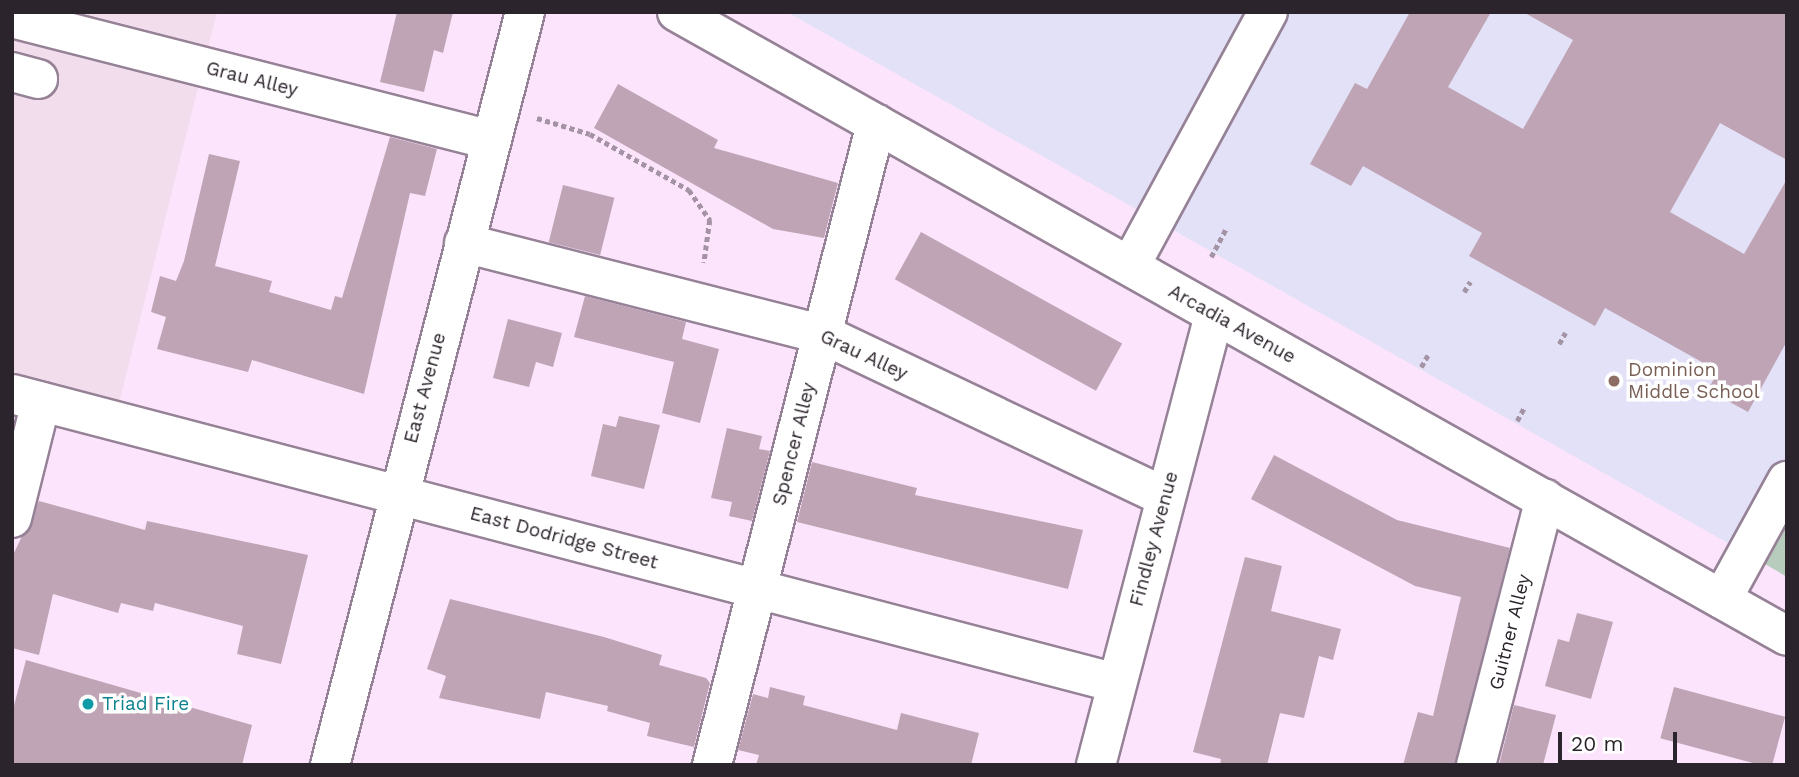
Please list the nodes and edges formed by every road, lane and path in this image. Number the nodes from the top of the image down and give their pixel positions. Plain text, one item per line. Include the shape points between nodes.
1 (525, 12) edge
2 (677, 12) edge
3 (1268, 12) edge
4 (12, 18) edge
5 (535, 117) dead end
6 (876, 124) junction
7 (492, 140) junction
8 (1226, 229) dead end
9 (464, 243) junction
10 (1210, 257) dead end
11 (1130, 266) junction
12 (1470, 282) dead end
13 (1464, 292) dead end
14 (694, 301) junction
15 (1214, 314) junction
16 (1565, 333) dead end
17 (822, 334) junction
18 (1559, 344) dead end
19 (1429, 353) dead end
20 (1421, 367) dead end
21 (27, 398) edge
22 (1524, 408) dead end
23 (1517, 421) dead end
24 (1787, 481) edge
25 (397, 495) junction
26 (1165, 498) junction
27 (1545, 499) junction
28 (12, 518) edge
29 (757, 589) junction
30 (1722, 599) junction
31 (1787, 636) edge
32 (1116, 683) junction
33 (330, 765) edge
34 (712, 765) edge
35 (1096, 765) edge
36 (1476, 765) edge

1 - 7 street, East Avenue
2 - 6 street, Arcadia Avenue
3 - 11 street
4 - 7 street, Grau Alley
5 - 14 path via 590,134 702,203 711,240
6 - 11 street, Arcadia Avenue
6 - 17 street, Spencer Alley
7 - 9 street, East Avenue
8 - 10 path
9 - 14 street, Grau Alley
9 - 25 street, East Avenue
11 - 15 street, Arcadia Avenue
12 - 13 path
14 - 17 street, Grau Alley
15 - 26 street, Findley Avenue
15 - 27 street, Arcadia Avenue
16 - 18 path
17 - 26 street, Grau Alley
17 - 29 street, Spencer Alley
19 - 20 path
21 - 25 street, East Dodridge Street
21 - 28 street
22 - 23 path
24 - 30 street
25 - 29 street, East Dodridge Street
25 - 33 street, East Avenue
26 - 32 street, Findley Avenue
27 - 30 street, Arcadia Avenue
27 - 36 street, Guitner Alley
29 - 32 street, East Dodridge Street
29 - 34 street, Spencer Alley
30 - 31 street, Arcadia Avenue
32 - 35 street, Findley Avenue

